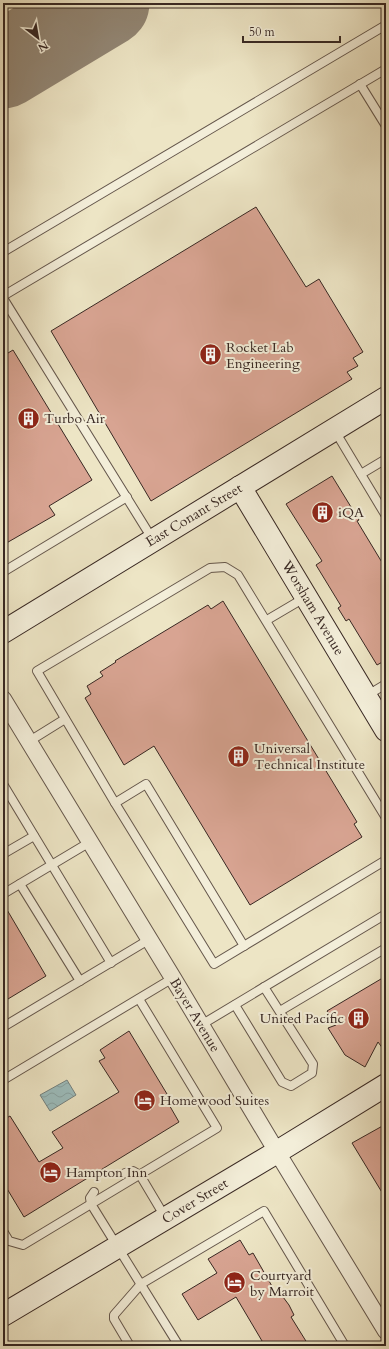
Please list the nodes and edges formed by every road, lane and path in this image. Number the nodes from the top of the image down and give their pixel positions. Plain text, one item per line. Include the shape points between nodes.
1 (386, 25) edge
2 (386, 68) edge
3 (360, 84) junction
4 (386, 126) edge
5 (3, 252) edge
6 (3, 297) edge
7 (386, 398) edge
8 (333, 429) junction
9 (386, 459) edge
10 (361, 474) junction
11 (240, 487) junction
12 (127, 498) junction
13 (386, 516) edge
14 (153, 540) junction
15 (3, 572) edge
16 (307, 597) junction
17 (267, 620) junction
18 (3, 632) edge
19 (386, 684) edge
20 (366, 696) junction
21 (3, 700) edge
22 (65, 719) junction
23 (386, 730) edge
24 (28, 742) junction
25 (3, 784) edge
26 (115, 803) junction
27 (386, 818) edge
28 (34, 836) junction
29 (90, 842) junction
30 (3, 854) edge
31 (386, 860) edge
32 (51, 865) junction
33 (20, 884) junction
34 (3, 894) edge
35 (386, 914) edge
36 (150, 940) junction
37 (244, 946) junction
38 (386, 948) edge
39 (110, 963) junction
40 (173, 978) junction
41 (80, 981) junction
42 (264, 987) junction
43 (139, 999) junction
44 (235, 1005) junction
45 (280, 1011) junction
46 (201, 1025) junction
47 (3, 1027) edge
48 (3, 1080) edge
49 (386, 1085) edge
50 (277, 1152) junction
51 (124, 1173) dead end
52 (140, 1175) junction
53 (94, 1192) dead end
54 (91, 1204) junction
55 (165, 1218) junction
56 (3, 1231) edge
57 (118, 1247) junction
58 (141, 1284) junction
59 (3, 1316) edge
60 (386, 1331) edge
61 (130, 1346) edge
62 (178, 1346) edge
63 (345, 1346) edge

1 - 5 lane
2 - 3 lane
3 - 4 lane
3 - 6 lane
6 - 12 lane
7 - 8 street, East Conant Street
8 - 10 lane
8 - 11 street, East Conant Street
9 - 10 lane
10 - 13 lane
11 - 14 street, East Conant Street
11 - 16 street, Worsham Avenue
12 - 14 lane
12 - 15 lane
14 - 18 street, East Conant Street
16 - 17 lane
16 - 20 street, Worsham Avenue
17 - 22 lane via 238,575 225,567 210,568 37,671
17 - 27 lane
19 - 20 lane
20 - 23 street, Worsham Avenue
21 - 24 street, Bayer Avenue
22 - 24 lane
22 - 26 lane
24 - 29 street, Bayer Avenue
25 - 28 lane
26 - 37 lane via 214,964
26 - 37 lane via 146,784
28 - 30 lane
28 - 32 lane
29 - 32 lane
29 - 36 street, Bayer Avenue
31 - 37 lane
32 - 33 lane
32 - 39 lane
33 - 34 lane
33 - 41 lane
35 - 42 lane
36 - 39 lane
36 - 40 street, Bayer Avenue
38 - 45 lane
39 - 41 lane
40 - 43 lane
40 - 46 street, Bayer Avenue
41 - 47 lane
42 - 44 lane
42 - 45 lane
43 - 48 lane
43 - 52 lane via 217,1128
44 - 45 lane via 282,1082 291,1086 312,1073 313,1064
44 - 46 lane
46 - 50 street, Bayer Avenue
49 - 50 street, Cover Street
50 - 55 street, Cover Street
50 - 60 street, Bayer Avenue
51 - 52 lane via 133,1171
52 - 54 lane
52 - 55 lane
53 - 54 lane via 90,1198
54 - 56 lane via 23,1245 9,1241
54 - 57 lane
55 - 57 street, Cover Street
57 - 58 lane
57 - 59 street, Cover Street
58 - 61 lane via 114,1315
58 - 62 lane
58 - 63 lane via 264,1212

